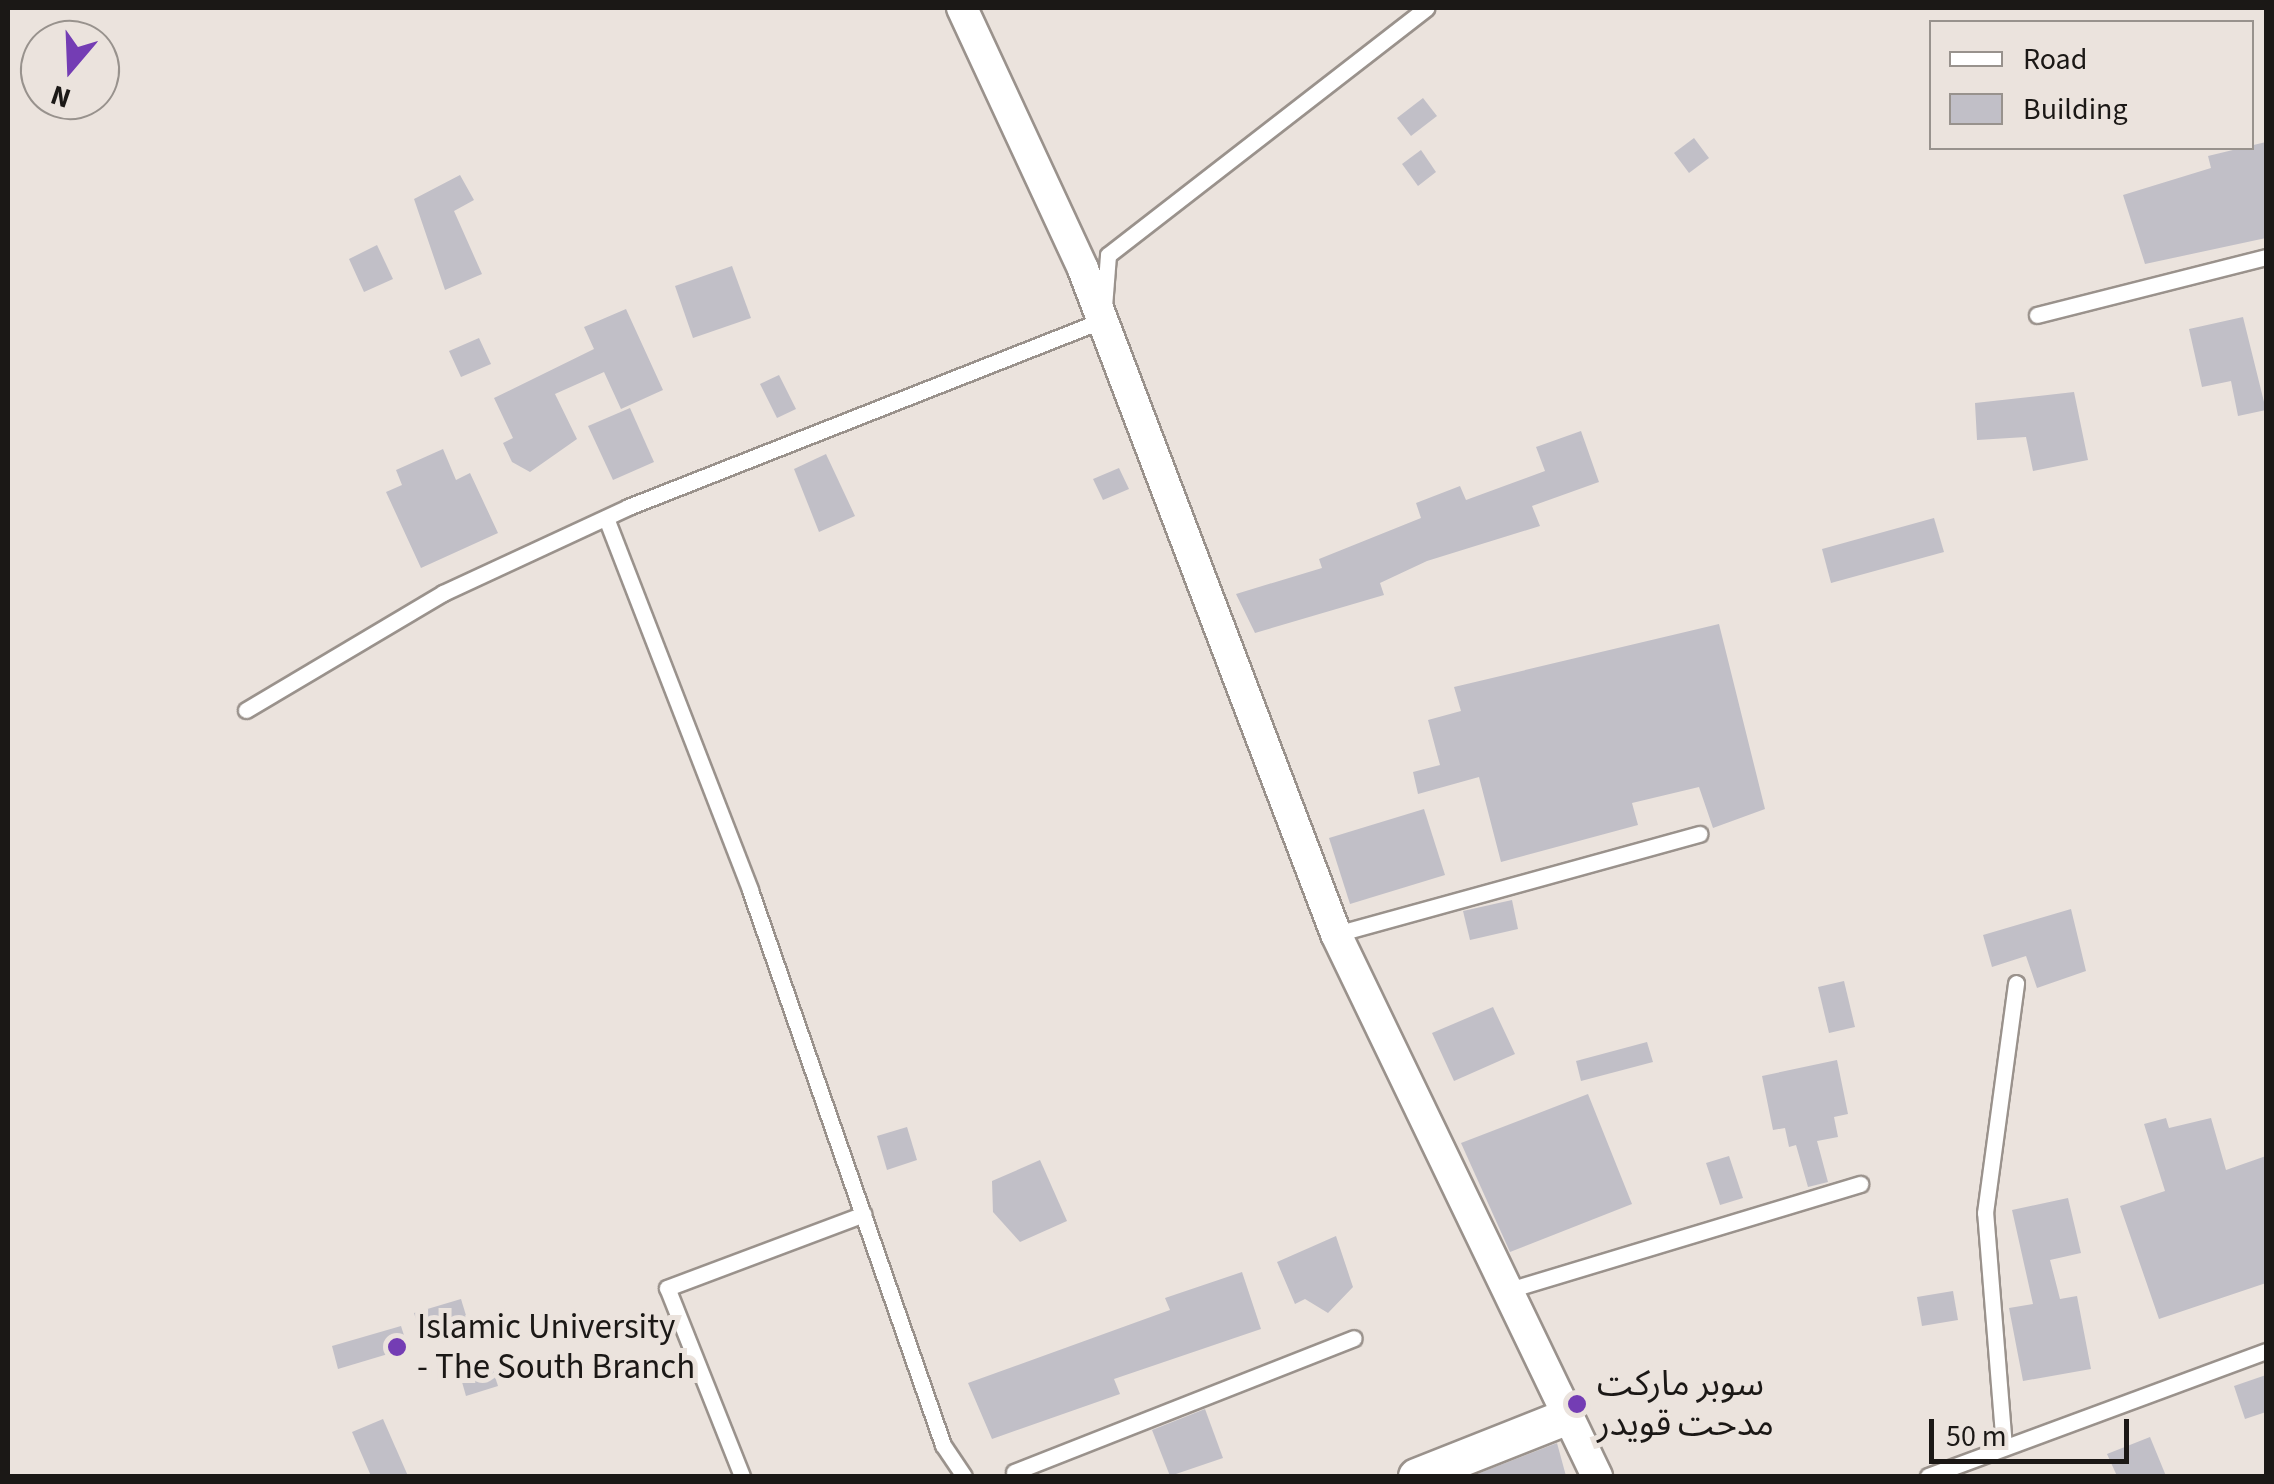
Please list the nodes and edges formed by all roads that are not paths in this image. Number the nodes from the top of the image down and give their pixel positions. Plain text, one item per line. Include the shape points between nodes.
1 (962, 8) edge
2 (1426, 8) edge
3 (2266, 256) edge
4 (2037, 315) dead end
5 (1103, 320) junction
6 (606, 518) junction
7 (246, 710) dead end
8 (1699, 834) dead end
9 (1336, 934) junction
10 (2016, 983) dead end
11 (1860, 1184) dead end
12 (864, 1214) junction
13 (1509, 1290) junction
14 (1354, 1338) dead end
15 (2266, 1351) edge
16 (1566, 1417) junction
17 (2004, 1448) junction
18 (1009, 1475) edge
19 (742, 1476) edge
20 (964, 1476) edge
21 (1416, 1476) edge
22 (1597, 1476) edge
23 (1928, 1476) edge

1 - 5 street
2 - 5 lane via 1108,256
3 - 4 lane
5 - 6 lane
5 - 9 street
6 - 7 lane via 444,594
6 - 12 lane
8 - 9 lane
9 - 13 street
10 - 17 lane via 1986,1213
11 - 13 lane
12 - 19 lane via 668,1288
12 - 20 lane via 943,1445
13 - 16 street
14 - 18 lane
15 - 17 lane
16 - 21 street
16 - 22 street
17 - 23 lane

